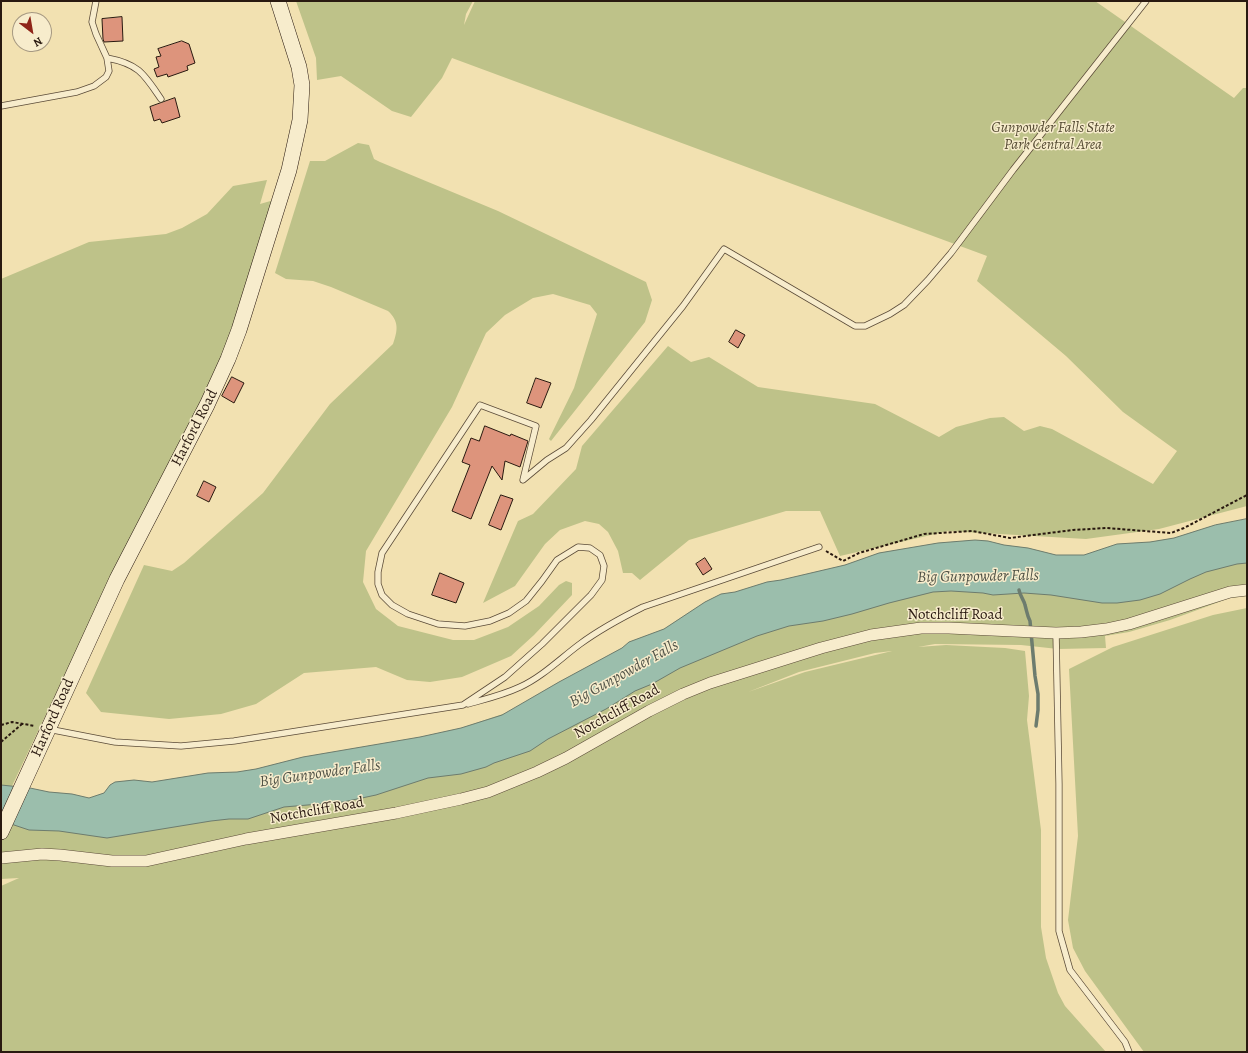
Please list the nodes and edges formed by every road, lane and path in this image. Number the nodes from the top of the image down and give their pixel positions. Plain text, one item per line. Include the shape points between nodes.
1 (96, 1) edge
2 (278, 1) edge
3 (1146, 1) edge
4 (107, 58) junction
5 (161, 99) dead end
6 (1, 106) edge
7 (1247, 494) edge
8 (818, 547) joint
9 (1247, 590) edge
10 (1056, 633) junction
11 (463, 705) junction
12 (22, 724) junction
13 (1, 725) edge
14 (48, 729) junction
15 (1, 742) edge
16 (1, 832) edge
17 (1, 858) edge
18 (1130, 1052) edge

1 - 4 lane via 92,22
2 - 14 main road, Harford Road via 299,67 302,103 298,136 266,245 239,330 217,384 116,579
3 - 11 lane via 951,253 916,294 890,314 865,326 855,326 724,249 683,306 591,420 566,448 523,480 536,426 480,405 382,553 378,584 382,595 392,605 408,614 438,624 464,626 490,621 509,613 526,601 557,560 578,547 590,548 600,555 604,566 602,580 592,596 505,677
4 - 5 lane via 140,70
4 - 6 lane via 109,71 106,77 94,86
7 - 8 path via 1184,528 1171,532 1106,528 1010,538 972,531 924,534 859,552 843,560
8 - 11 lane via 643,607 618,619 581,643 522,687 498,697
9 - 10 street, Notchcliff Road via 1230,592 1113,627
10 - 17 street, Notchcliff Road via 921,628 871,635 821,648 683,694 566,758 512,783 461,799 396,813 246,839 146,861 112,861 42,854
10 - 18 lane via 1059,931 1070,970
11 - 14 lane via 242,740 181,746 115,742
12 - 13 path via 12,722
12 - 14 path
12 - 15 path
14 - 16 main road, Harford Road

